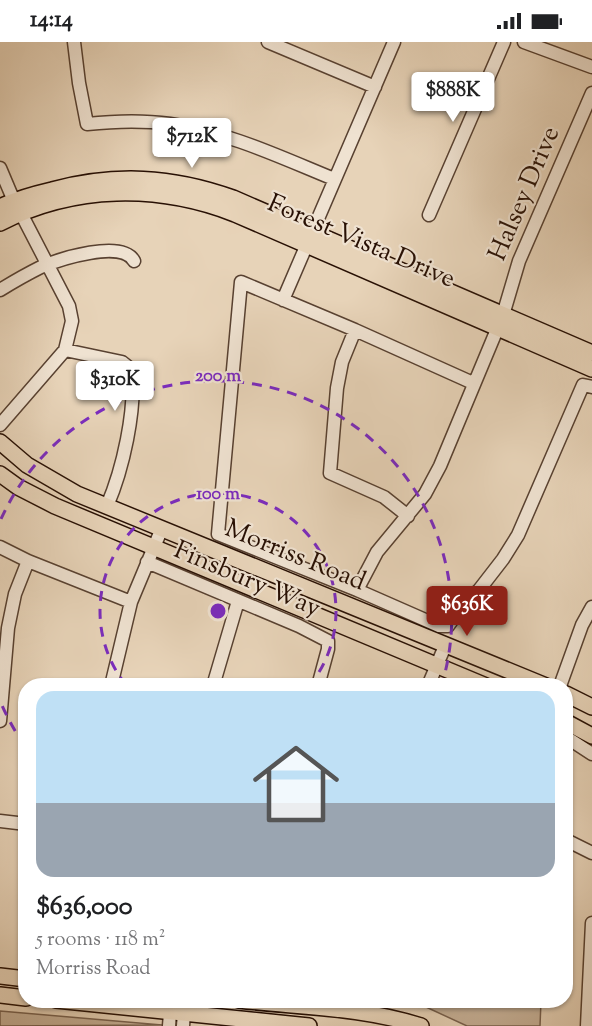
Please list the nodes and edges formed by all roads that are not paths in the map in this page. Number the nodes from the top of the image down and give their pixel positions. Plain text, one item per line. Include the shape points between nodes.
1 (74, 42) edge
2 (268, 42) edge
3 (394, 42) edge
4 (504, 42) edge
5 (524, 42) edge
6 (592, 68) edge
7 (375, 87) junction
8 (592, 93) edge
9 (0, 168) edge
10 (334, 179) junction
11 (0, 207) edge
12 (18, 207) junction
13 (429, 215) dead end
14 (0, 223) edge
15 (310, 238) junction
16 (134, 261) dead end
17 (49, 265) junction
18 (0, 290) edge
19 (283, 300) junction
20 (500, 321) junction
21 (356, 330) junction
22 (65, 350) junction
23 (592, 353) edge
24 (592, 369) edge
25 (473, 383) junction
26 (592, 387) edge
27 (0, 425) edge
28 (0, 442) edge
29 (0, 474) edge
30 (107, 506) junction
31 (408, 516) junction
32 (162, 528) junction
33 (0, 547) edge
34 (154, 547) junction
35 (28, 561) junction
36 (147, 562) junction
37 (357, 590) junction
38 (238, 601) junction
39 (131, 602) junction
40 (592, 607) edge
41 (4, 627) edge
42 (445, 646) junction
43 (437, 665) junction
44 (113, 678) edge
45 (215, 678) edge
46 (320, 678) edge
47 (431, 678) edge
48 (467, 678) edge
49 (526, 678) edge
50 (563, 678) edge
51 (573, 698) edge
52 (592, 707) edge
53 (0, 721) edge
54 (573, 726) edge
55 (592, 736) edge
56 (573, 742) edge
57 (592, 754) edge
58 (0, 821) edge
59 (18, 823) edge
60 (573, 843) edge
61 (592, 852) edge
62 (592, 923) edge
63 (0, 976) edge
64 (18, 978) edge
65 (0, 995) edge
66 (18, 997) edge
67 (130, 1008) edge
68 (322, 1008) edge
69 (177, 1013) edge
70 (309, 1026) edge
71 (421, 1026) edge
72 (586, 1026) edge

1 - 10 street via 87,124 141,121 194,128 251,144
2 - 7 street
3 - 7 street
4 - 13 street
5 - 6 street
7 - 10 street
8 - 20 street, Halsey Drive via 519,261
9 - 12 street
10 - 15 street
11 - 12 main road, Forest Vista Drive
12 - 14 main road, Forest Vista Drive
12 - 15 main road, Forest Vista Drive via 85,181 119,178 182,183 214,191
12 - 17 street
15 - 19 street
15 - 20 main road, Forest Vista Drive
16 - 17 street via 126,252 108,251
17 - 18 street
17 - 22 street via 72,313
19 - 21 street
19 - 37 street via 241,282 218,534
20 - 23 main road, Forest Vista Drive
20 - 24 main road, Forest Vista Drive
20 - 25 street, Halsey Drive
21 - 25 street
21 - 31 street via 342,362 337,388 330,473 384,497
22 - 27 street
22 - 30 street via 122,362 132,370 125,454
25 - 31 street, Halsey Drive via 440,466
26 - 37 street via 584,385 513,543 448,626 439,626
28 - 30 main road, Morriss Road via 46,477
29 - 34 main road, Morriss Road via 56,506
30 - 32 main road, Morriss Road
31 - 37 street, Halsey Drive via 377,552
32 - 34 street
32 - 42 main road, Morriss Road
33 - 35 street
34 - 36 street
34 - 43 main road, Morriss Road
35 - 39 street
35 - 41 street
36 - 38 street, Finsbury Way
36 - 39 street
38 - 45 street
38 - 46 street, Finsbury Way via 328,641
39 - 44 street
40 - 50 street
41 - 53 street
42 - 43 street
42 - 49 main road, Morriss Road
43 - 47 street
43 - 48 main road, Morriss Road
51 - 52 main road
54 - 55 main road
56 - 57 street
58 - 59 street
60 - 61 street
62 - 72 street
63 - 64 main road
65 - 66 main road
67 - 69 main road
68 - 71 main road
69 - 70 main road

